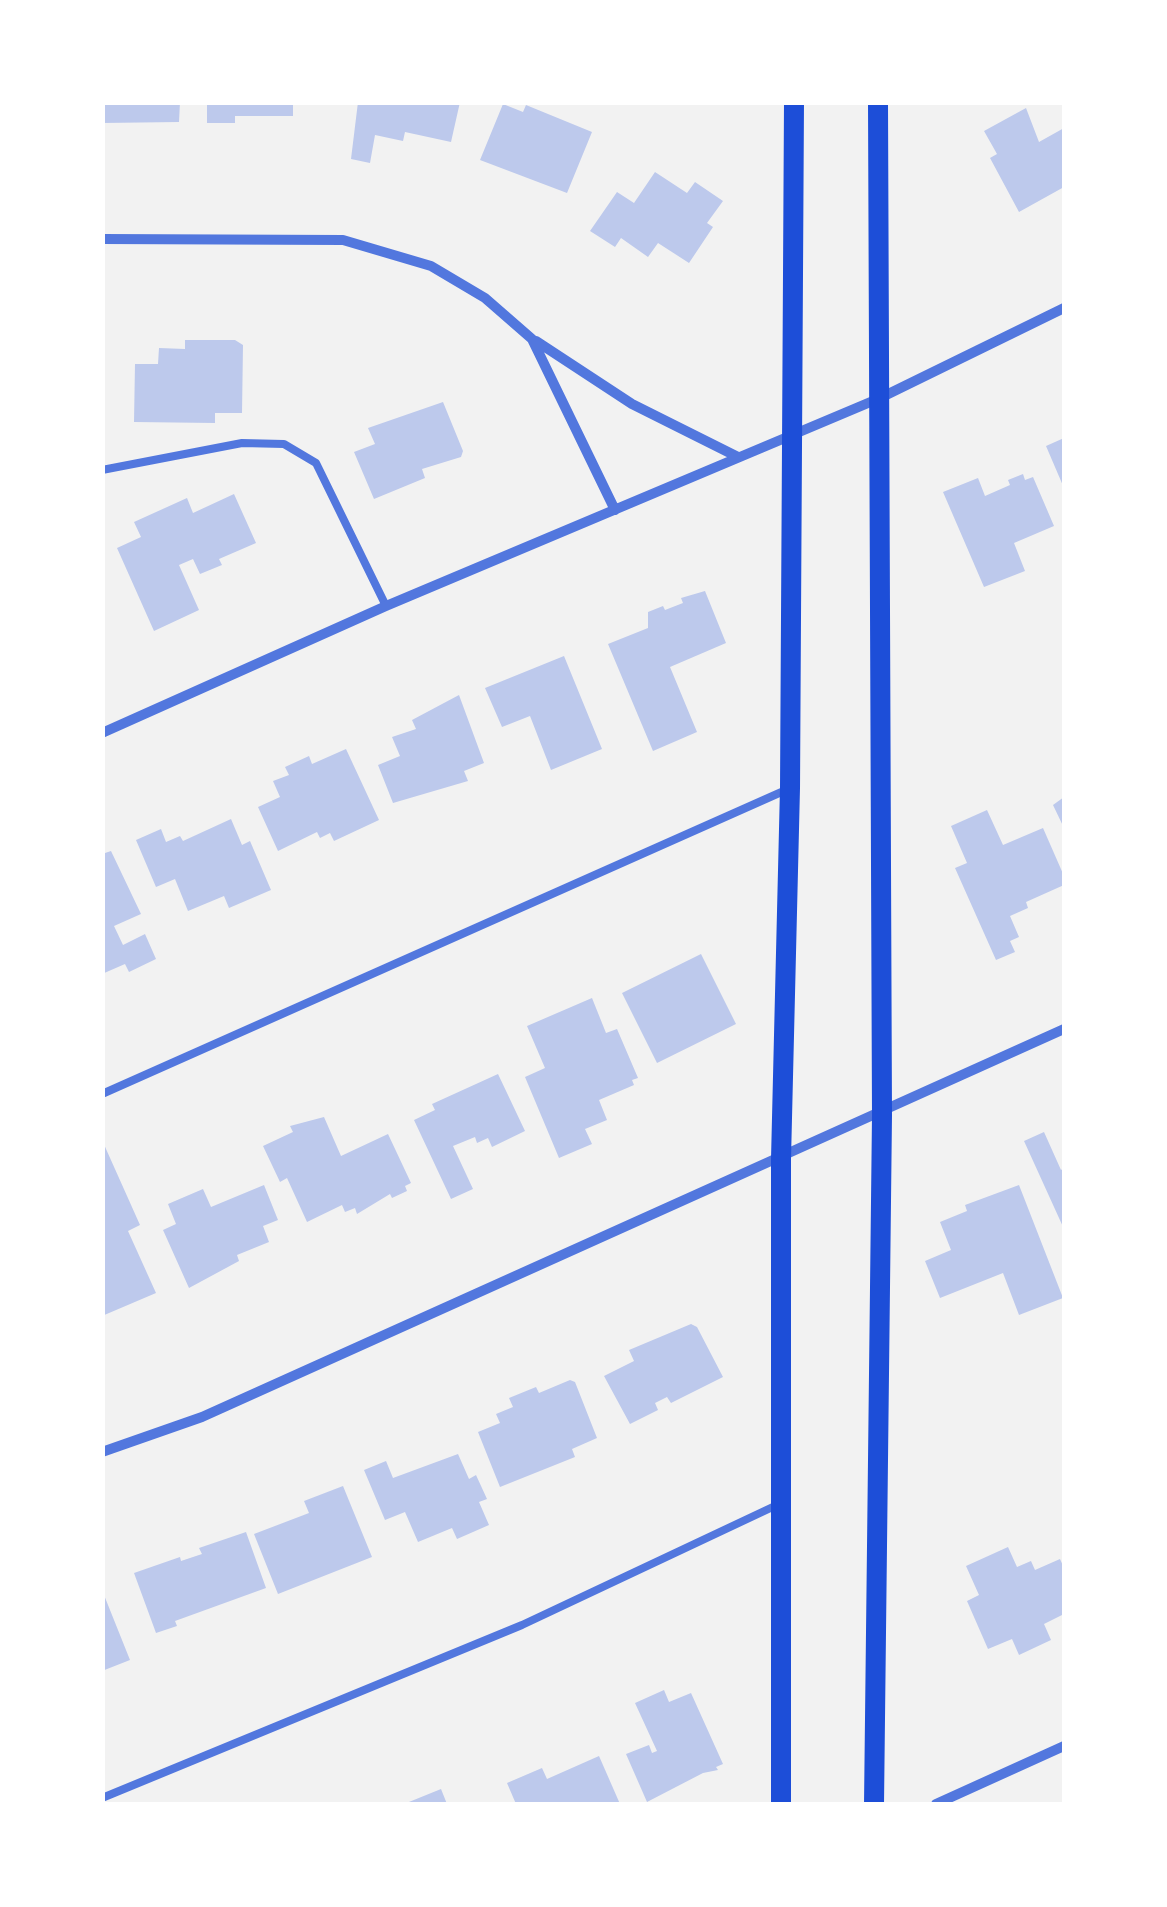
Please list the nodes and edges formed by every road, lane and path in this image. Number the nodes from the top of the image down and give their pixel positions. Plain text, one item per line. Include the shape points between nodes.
1 (794, 102) edge
2 (878, 102) edge
3 (102, 239) edge
4 (1064, 308) edge
5 (532, 338) junction
6 (880, 398) junction
7 (792, 434) junction
8 (738, 457) junction
9 (102, 470) edge
10 (616, 510) junction
11 (386, 606) junction
12 (102, 733) edge
13 (790, 788) junction
14 (1064, 1029) edge
15 (102, 1094) edge
16 (882, 1114) junction
17 (781, 1159) junction
18 (102, 1452) edge
19 (781, 1504) junction
20 (1064, 1746) edge
21 (102, 1798) edge
22 (781, 1804) edge
23 (874, 1804) edge
24 (936, 1804) edge

1 - 7 main road
2 - 6 main road
3 - 5 street via 343,240 432,266 486,298
4 - 6 street
5 - 8 street via 632,404
5 - 10 street
6 - 7 street
6 - 16 main road
7 - 8 street
7 - 13 main road
8 - 10 street
9 - 11 lane via 242,443 284,444 316,464
10 - 11 street
11 - 12 street
13 - 15 lane
13 - 17 main road
14 - 16 street
16 - 17 street
16 - 23 main road
17 - 18 street via 202,1417
17 - 19 main road
19 - 21 lane via 522,1625
19 - 22 main road
20 - 24 street

